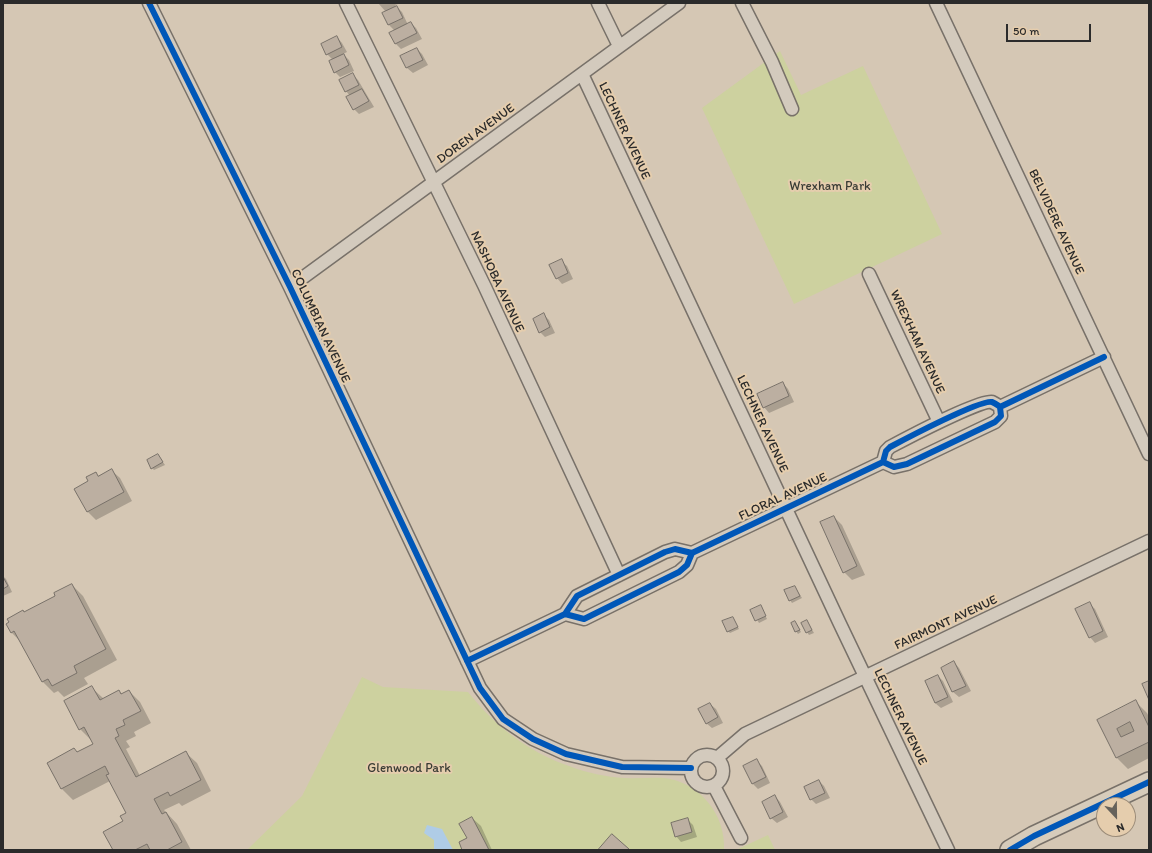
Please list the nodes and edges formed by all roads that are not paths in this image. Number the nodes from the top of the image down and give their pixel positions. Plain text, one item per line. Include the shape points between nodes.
1 (149, 3) edge
2 (346, 3) edge
3 (598, 3) edge
4 (679, 3) edge
5 (742, 3) edge
6 (936, 3) edge
7 (619, 46) junction
8 (582, 74) junction
9 (792, 109) dead end
10 (434, 182) junction
11 (869, 274) dead end
12 (290, 288) junction
13 (1104, 356) junction
14 (1000, 407) junction
15 (939, 422) junction
16 (1149, 454) edge
17 (883, 462) junction
18 (786, 508) junction
19 (1149, 542) edge
20 (692, 553) junction
21 (618, 575) junction
22 (565, 614) junction
23 (467, 660) junction
24 (865, 677) junction
25 (717, 758) junction
26 (691, 768) junction
27 (1149, 782) edge
28 (714, 786) junction
29 (741, 838) dead end
30 (948, 850) edge
31 (1010, 850) edge

1 - 12 street, COLUMBIAN AVENUE
2 - 10 street, NASHOBA AVENUE
3 - 7 street
4 - 7 street, DOREN AVENUE
5 - 9 street
6 - 13 street, BELVIDERE AVENUE
7 - 8 street, DOREN AVENUE
8 - 10 street, DOREN AVENUE
8 - 18 street, LECHNER AVENUE
10 - 12 street, DOREN AVENUE
10 - 21 street, NASHOBA AVENUE
11 - 15 street, WREXHAM AVENUE
12 - 23 street, COLUMBIAN AVENUE
13 - 14 street
13 - 16 street, BELVIDERE AVENUE
14 - 15 street via 992,402 982,403
14 - 17 street via 1001,416 982,429 900,466 894,467
15 - 17 street via 890,446
17 - 18 street, FLORAL AVENUE
18 - 20 street, FLORAL AVENUE
18 - 24 street, LECHNER AVENUE
19 - 24 street, FAIRMONT AVENUE
20 - 21 street via 675,549
20 - 22 street via 687,565 679,572 584,618
21 - 22 street via 577,596
22 - 23 street
23 - 26 street via 480,688 503,719 534,739 566,754 622,767
24 - 25 street, FAIRMONT AVENUE via 745,734
24 - 30 street, LECHNER AVENUE
25 - 26 street via 701,756
25 - 28 street via 723,766 723,775
26 - 28 street via 695,782 704,787
27 - 31 main road via 1034,836
28 - 29 street

